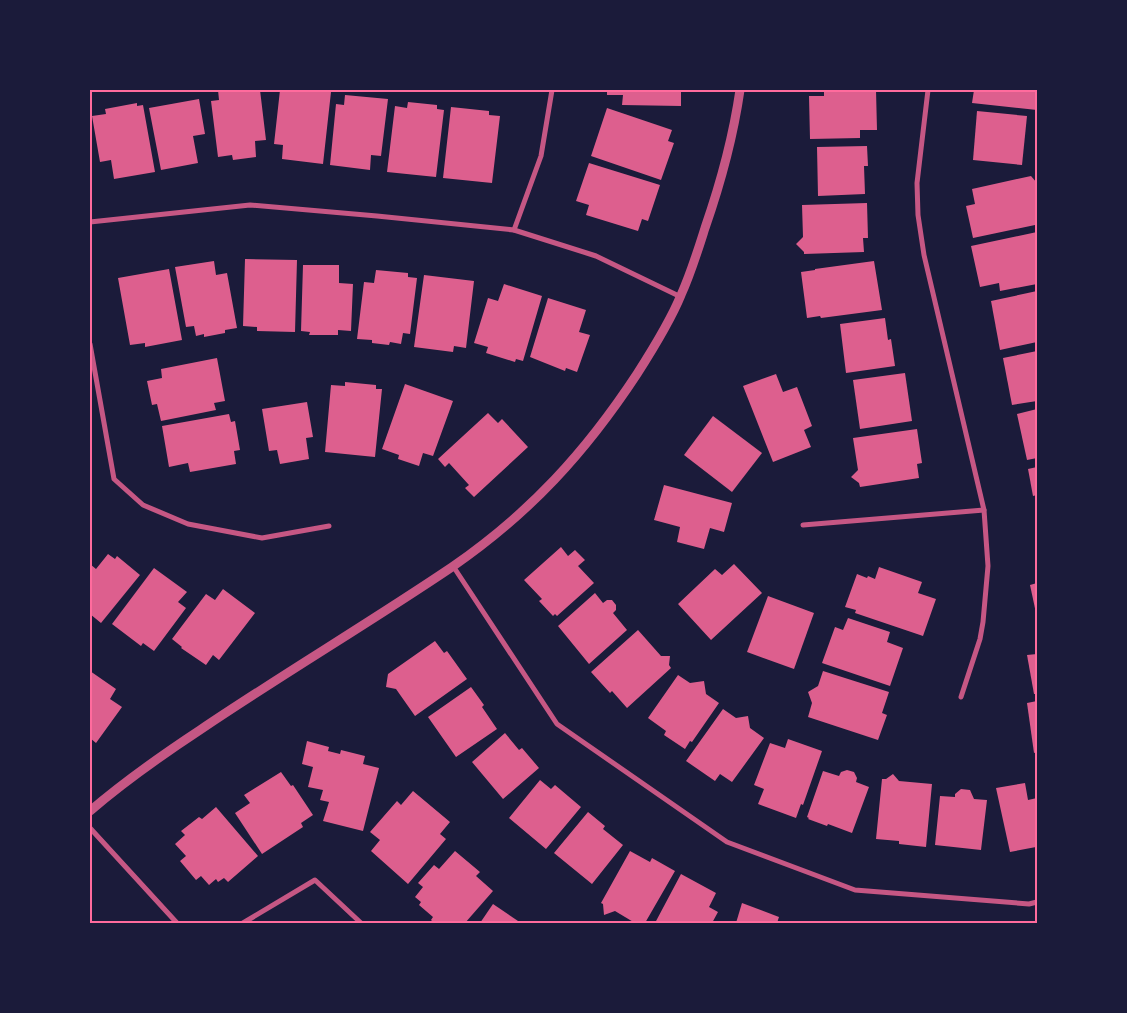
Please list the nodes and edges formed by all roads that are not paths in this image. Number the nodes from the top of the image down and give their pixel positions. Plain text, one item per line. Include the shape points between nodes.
1 (552, 90) edge
2 (740, 90) edge
3 (928, 90) edge
4 (90, 222) edge
5 (514, 230) junction
6 (681, 297) junction
7 (90, 344) edge
8 (984, 510) junction
9 (803, 525) dead end
10 (329, 526) dead end
11 (453, 566) junction
12 (961, 697) dead end
13 (90, 811) edge
14 (90, 828) edge
15 (1037, 902) edge
16 (177, 923) edge
17 (243, 923) edge
18 (361, 923) edge

1 - 5 street via 541,156
2 - 6 street via 731,146 719,189
3 - 8 street via 917,183 924,255
4 - 5 street via 250,205
5 - 6 street via 596,256
6 - 11 street via 649,355 588,444 512,522
7 - 10 street via 114,479 143,505 188,524 262,538
8 - 9 street
8 - 12 street via 988,566 983,622
11 - 13 street via 219,716 148,765
11 - 15 street via 557,724 727,842 855,890 1029,904
14 - 16 street
17 - 18 street via 315,880

